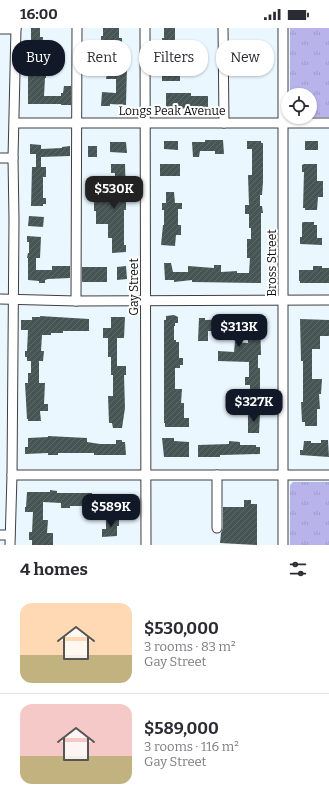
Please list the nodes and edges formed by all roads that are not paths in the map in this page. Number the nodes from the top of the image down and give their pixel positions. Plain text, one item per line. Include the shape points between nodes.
1 (16, 28) edge
2 (77, 28) edge
3 (146, 28) edge
4 (224, 28) edge
5 (283, 28) edge
6 (0, 29) edge
7 (283, 88) edge
8 (15, 123) junction
9 (224, 123) junction
10 (281, 123) edge
11 (77, 124) junction
12 (146, 124) junction
13 (283, 124) edge
14 (317, 124) edge
15 (329, 124) edge
16 (0, 158) edge
17 (13, 158) junction
18 (0, 299) edge
19 (14, 300) junction
20 (284, 300) junction
21 (329, 300) edge
22 (76, 301) junction
23 (146, 301) junction
24 (12, 475) junction
25 (146, 475) junction
26 (217, 475) junction
27 (284, 475) junction
28 (329, 475) edge
29 (217, 528) dead end
30 (0, 535) edge
31 (10, 535) junction
32 (10, 545) edge
33 (146, 545) edge
34 (283, 545) edge

1 - 6 street
1 - 8 street
2 - 11 street
3 - 12 street, Gay Street
4 - 9 street
5 - 7 street, Bross Street
8 - 11 street, Longs Peak Avenue
8 - 17 street
9 - 10 street, Longs Peak Avenue
9 - 12 street, Longs Peak Avenue
11 - 12 street, Longs Peak Avenue
11 - 22 street
12 - 23 street, Gay Street
13 - 20 street, Bross Street
14 - 15 street, Longs Peak Avenue
16 - 17 street
17 - 19 street
18 - 19 street
19 - 22 street
19 - 24 street
20 - 21 street
20 - 23 street
20 - 27 street, Bross Street
22 - 23 street
23 - 25 street, Gay Street
24 - 25 street
24 - 31 street
25 - 26 street
25 - 33 street, Gay Street
26 - 27 street
26 - 29 street
27 - 28 street
27 - 34 street, Bross Street
30 - 31 street
31 - 32 street

